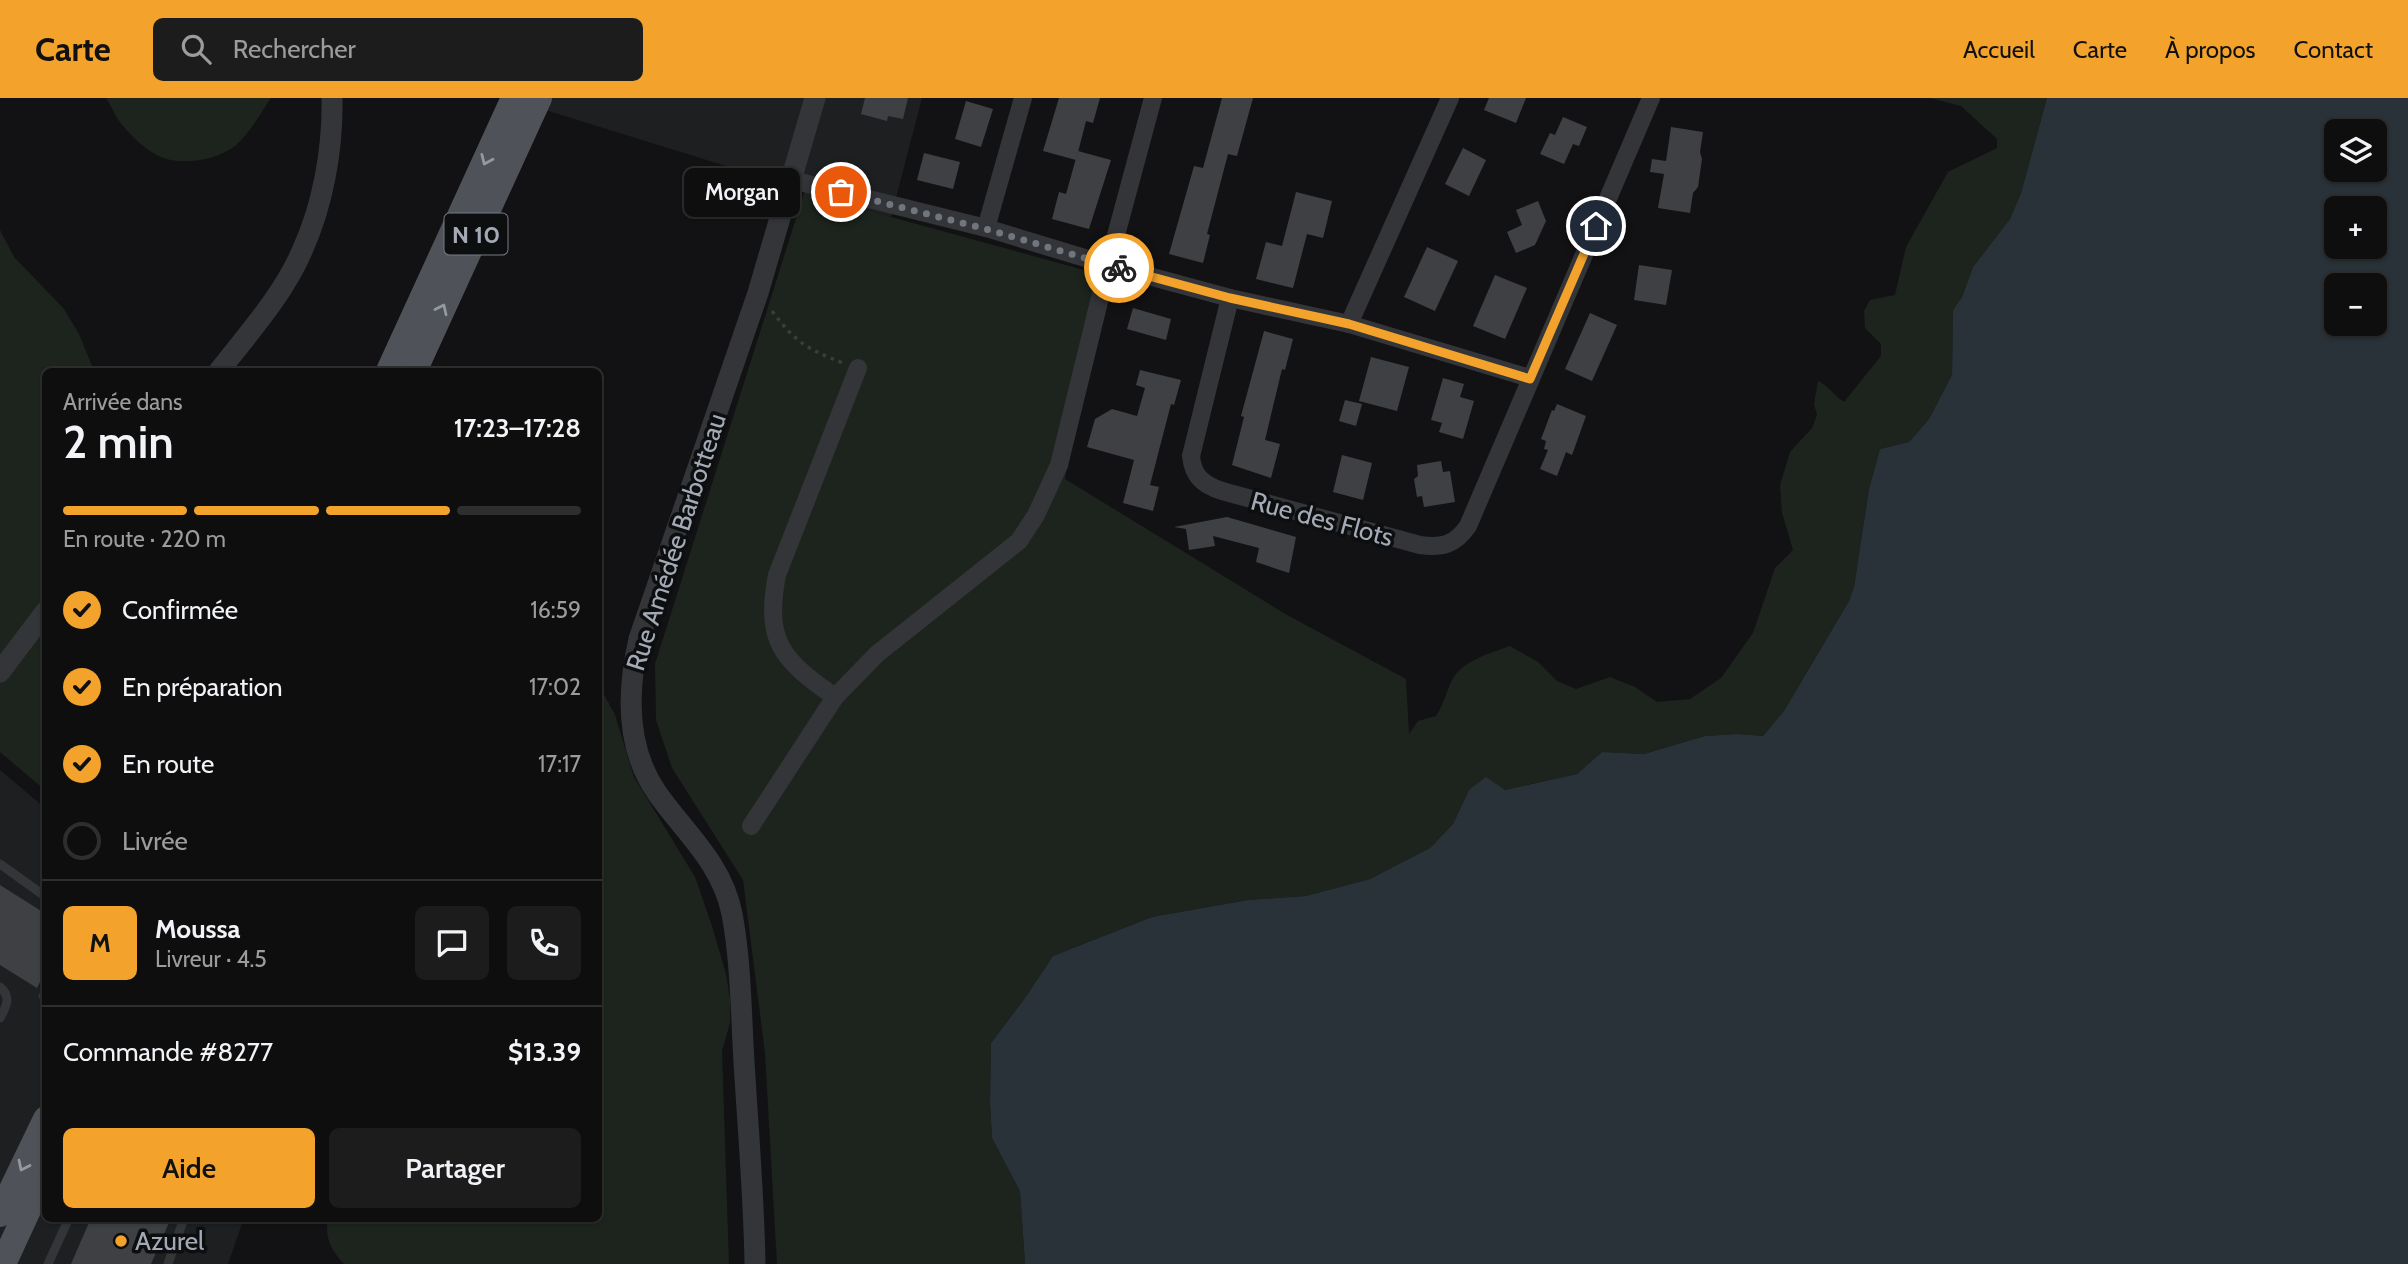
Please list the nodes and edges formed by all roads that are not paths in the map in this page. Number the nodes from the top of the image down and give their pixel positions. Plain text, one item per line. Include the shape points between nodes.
1 (331, 98) edge
2 (514, 98) edge
3 (539, 98) edge
4 (815, 98) edge
5 (1023, 98) edge
6 (1153, 98) edge
7 (1450, 98) edge
8 (1651, 98) edge
9 (792, 180) junction
10 (986, 229) junction
11 (1108, 265) junction
12 (1230, 298) junction
13 (1349, 324) junction
14 (221, 368) edge
15 (390, 368) edge
16 (415, 368) edge
17 (858, 368) road end
18 (1530, 379) junction
19 (42, 616) edge
20 (0, 672) edge
21 (835, 697) junction
22 (751, 826) dead end
23 (0, 864) edge
24 (42, 894) edge
25 (0, 987) edge
26 (0, 1018) edge
27 (42, 1127) edge
28 (42, 1180) edge
29 (0, 1214) edge
30 (67, 1222) edge
31 (183, 1222) edge
32 (3, 1264) edge
33 (48, 1264) edge
34 (168, 1264) edge
35 (755, 1264) edge

1 - 14 street via 323,183 302,251
2 -> 15 main road, N 10
16 -> 3 main road, N 10
4 - 9 street, Rue Amédée Barbotteau
5 - 10 street
6 - 11 street
7 - 13 street
8 - 18 street
9 - 10 street
9 - 35 street, Rue Amédée Barbotteau via 639,639 630,694 635,743 647,776 713,864 732,913
10 - 11 street
11 - 12 street
11 - 21 street via 1059,464 1036,515 1019,541 877,654
12 - 13 street
12 - 18 street, Rue des Flots via 1193,444 1195,474 1209,487 1420,545 1446,545 1461,537
13 - 18 street
17 - 21 street via 777,575 772,603 774,626 785,655
19 - 20 street
21 - 22 street
23 - 24 lane
25 - 26 lane via 8,1001
27 -> 29 main road
28 - 32 main road
30 - 33 lane
31 - 34 lane

